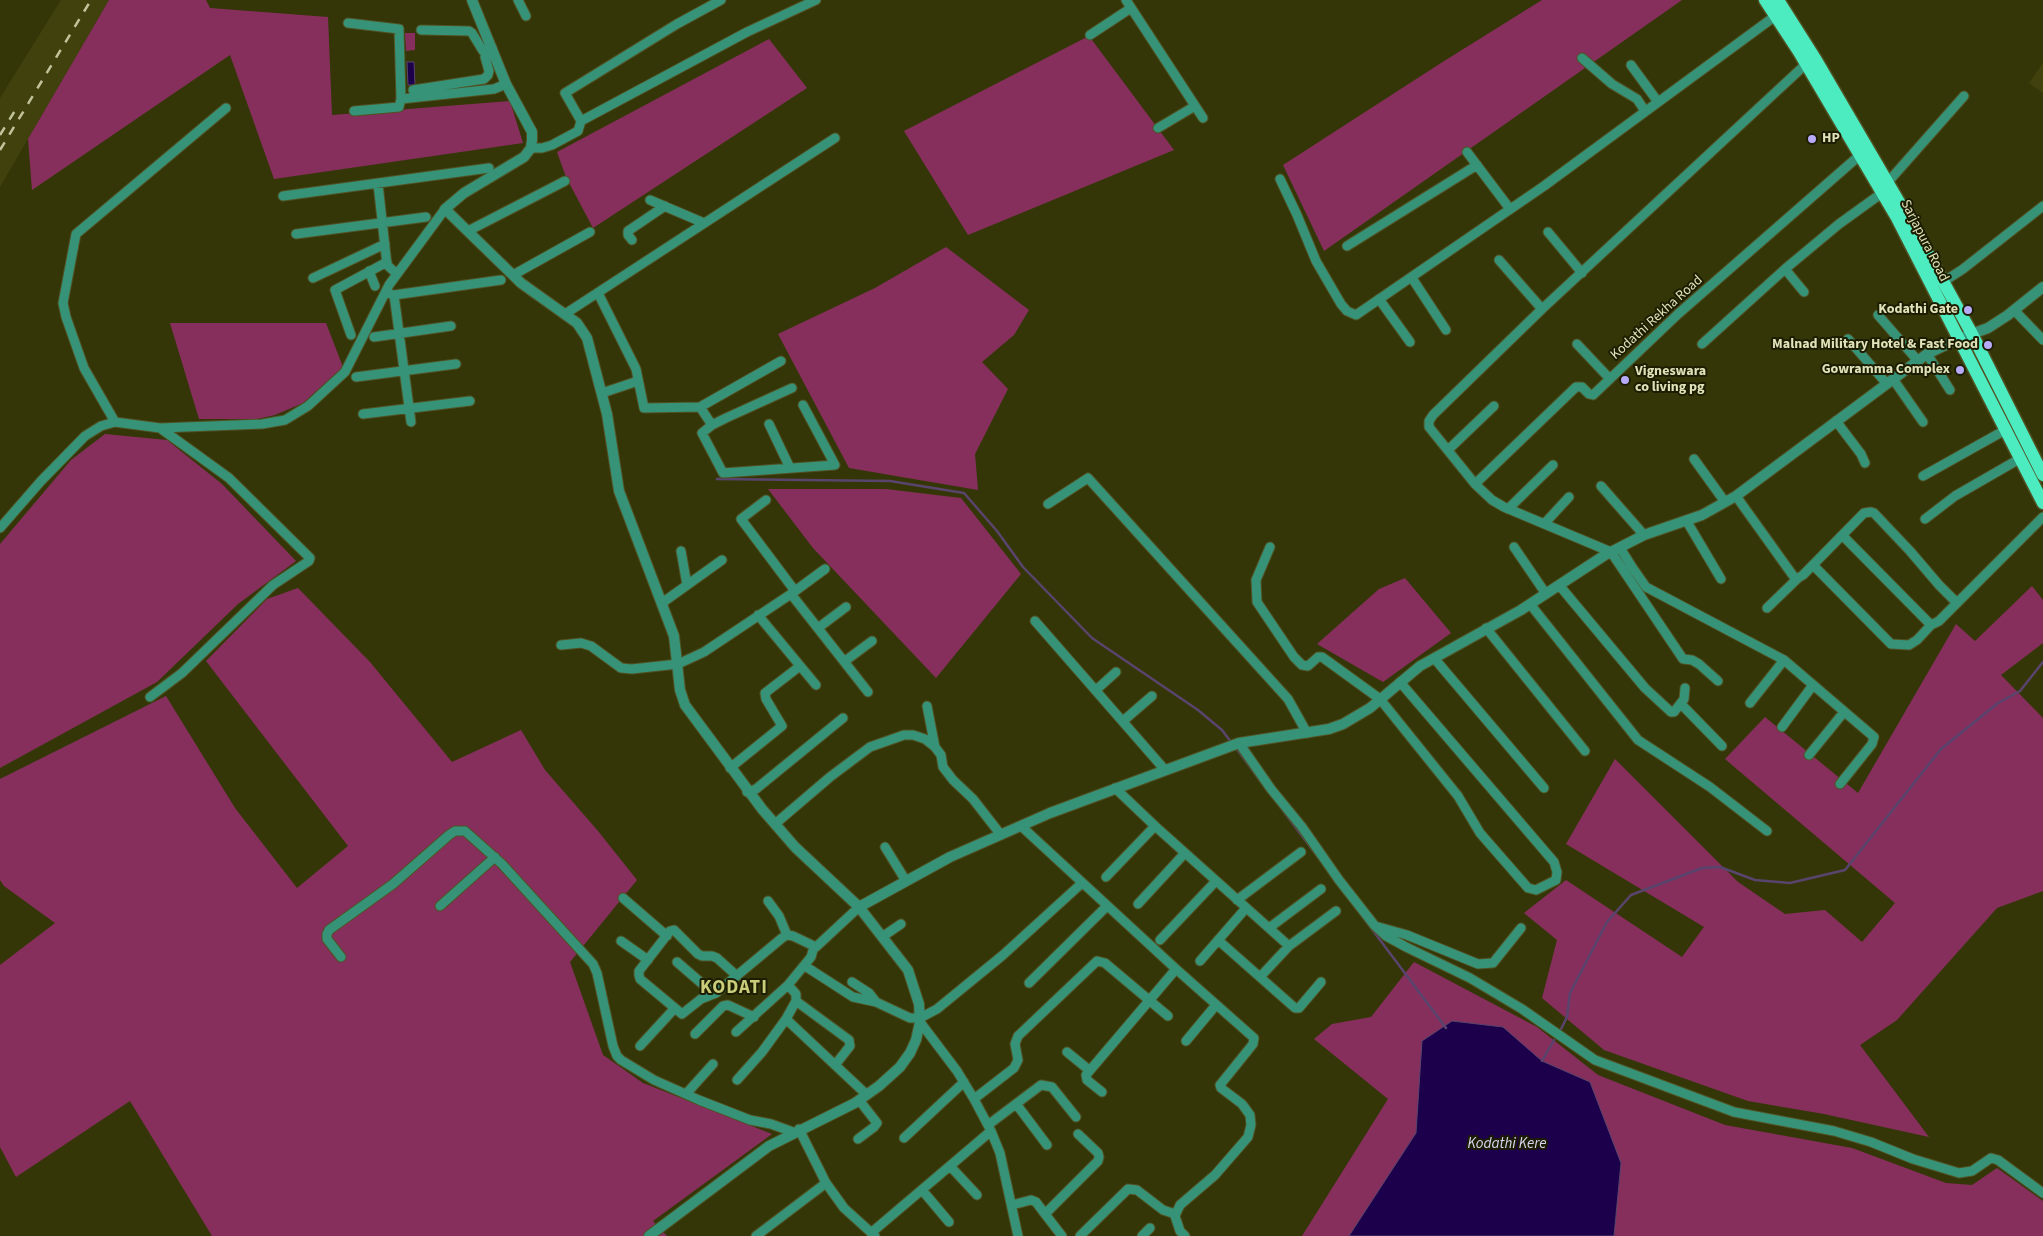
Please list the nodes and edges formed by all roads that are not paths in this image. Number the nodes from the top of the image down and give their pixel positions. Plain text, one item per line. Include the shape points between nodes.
1 (472, 0) edge
2 (518, 0) edge
3 (721, 0) edge
4 (816, 0) edge
5 (1765, 0) edge
6 (1129, 4) edge
7 (1779, 8) edge
8 (526, 16) dead end
9 (348, 23) dead end
10 (421, 30) dead end
11 (1090, 35) dead end
12 (488, 53) junction
13 (1582, 58) dead end
14 (1631, 64) dead end
15 (1806, 64) junction
16 (506, 84) junction
17 (413, 90) dead end
18 (1964, 96) dead end
19 (401, 99) junction
20 (1658, 102) junction
21 (1195, 106) junction
22 (226, 108) dead end
23 (354, 111) dead end
24 (1645, 111) junction
25 (1203, 118) dead end
26 (581, 121) junction
27 (1158, 128) dead end
28 (835, 138) dead end
29 (531, 148) junction
30 (1467, 152) dead end
31 (1860, 155) junction
32 (1477, 165) junction
33 (489, 168) dead end
34 (1280, 179) dead end
35 (565, 181) dead end
36 (378, 184) junction
37 (1885, 188) junction
38 (284, 196) dead end
39 (650, 200) dead end
40 (665, 206) junction
41 (2043, 206) edge
42 (445, 209) junction
43 (1510, 209) junction
44 (426, 217) dead end
45 (382, 222) junction
46 (704, 223) junction
47 (468, 231) junction
48 (590, 232) dead end
49 (1548, 232) dead end
50 (296, 234) dead end
51 (632, 240) dead end
52 (385, 244) junction
53 (1347, 246) dead end
54 (1499, 260) dead end
55 (386, 262) junction
56 (1785, 269) junction
57 (369, 271) junction
58 (1582, 273) junction
59 (397, 274) junction
60 (513, 275) junction
61 (313, 278) dead end
62 (1412, 278) junction
63 (501, 280) dead end
64 (1943, 282) junction
65 (375, 286) dead end
66 (2043, 287) edge
67 (1804, 292) dead end
68 (390, 293) junction
69 (598, 293) junction
70 (1379, 299) junction
71 (1542, 309) junction
72 (2014, 310) junction
73 (565, 314) junction
74 (1878, 315) dead end
75 (451, 326) dead end
76 (1446, 330) dead end
77 (399, 334) junction
78 (1972, 334) junction
79 (352, 335) dead end
80 (374, 337) dead end
81 (1848, 339) dead end
82 (1958, 339) junction
83 (2043, 340) edge
84 (1410, 342) dead end
85 (1577, 344) dead end
86 (1702, 344) dead end
87 (1927, 354) junction
88 (781, 360) dead end
89 (1918, 361) junction
90 (456, 364) dead end
91 (404, 371) junction
92 (356, 377) dead end
93 (1610, 379) junction
94 (638, 381) junction
95 (1890, 381) junction
96 (792, 388) dead end
97 (1950, 390) dead end
98 (602, 393) junction
99 (470, 401) dead end
100 (803, 405) dead end
101 (700, 406) junction
102 (1494, 406) dead end
103 (409, 408) junction
104 (363, 414) dead end
105 (1836, 421) junction
106 (115, 422) junction
107 (411, 422) dead end
108 (1923, 422) dead end
109 (769, 424) dead end
110 (712, 425) junction
111 (160, 428) junction
112 (2007, 429) junction
113 (1448, 450) junction
114 (2021, 458) junction
115 (1694, 459) dead end
116 (1865, 463) dead end
117 (1553, 464) dead end
118 (790, 468) junction
119 (2043, 475) edge
120 (1923, 476) dead end
121 (1475, 484) junction
122 (1601, 486) dead end
123 (1736, 496) junction
124 (1569, 497) dead end
125 (766, 500) dead end
126 (1724, 502) junction
127 (2043, 503) edge
128 (1048, 504) dead end
129 (1508, 509) junction
130 (2043, 516) edge
131 (1686, 520) junction
132 (1925, 520) dead end
133 (1544, 524) junction
134 (0, 528) edge
135 (1644, 535) junction
136 (1843, 536) junction
137 (1270, 547) dead end
138 (1514, 547) dead end
139 (1616, 550) junction
140 (681, 551) dead end
141 (722, 560) dead end
142 (1813, 565) junction
143 (825, 569) dead end
144 (1798, 578) junction
145 (1721, 579) dead end
146 (687, 585) junction
147 (1559, 585) junction
148 (793, 593) junction
149 (1546, 594) junction
150 (662, 603) junction
151 (1957, 603) junction
152 (1530, 604) junction
153 (846, 607) dead end
154 (1767, 608) dead end
155 (758, 615) junction
156 (1035, 621) dead end
157 (1931, 625) junction
158 (818, 628) junction
159 (1486, 628) junction
160 (872, 641) dead end
161 (562, 645) dead end
162 (1434, 658) junction
163 (1784, 660) junction
164 (844, 661) junction
165 (678, 664) junction
166 (800, 666) junction
167 (1116, 672) dead end
168 (1400, 682) junction
169 (1718, 682) dead end
170 (816, 685) dead end
171 (1813, 685) junction
172 (1685, 688) dead end
173 (1096, 690) junction
174 (868, 692) dead end
175 (1152, 696) dead end
176 (150, 697) dead end
177 (1380, 698) junction
178 (1750, 703) dead end
179 (1681, 704) junction
180 (927, 706) dead end
181 (1844, 712) junction
182 (843, 718) dead end
183 (1122, 721) junction
184 (1782, 727) dead end
185 (1307, 733) junction
186 (1239, 743) junction
187 (1722, 746) dead end
188 (935, 748) junction
189 (1585, 751) dead end
190 (1809, 755) dead end
191 (730, 768) junction
192 (1165, 770) junction
193 (1840, 784) dead end
194 (1115, 788) junction
195 (1544, 788) dead end
196 (747, 792) junction
197 (774, 824) junction
198 (1021, 826) junction
199 (1155, 826) junction
200 (1766, 831) dead end
201 (1000, 835) junction
202 (884, 847) dead end
203 (1301, 852) dead end
204 (1185, 853) junction
205 (495, 858) junction
206 (1106, 877) dead end
207 (906, 881) junction
208 (1216, 881) junction
209 (1082, 883) junction
210 (1320, 889) dead end
211 (623, 898) dead end
212 (1237, 900) junction
213 (768, 901) dead end
214 (1138, 904) dead end
215 (440, 906) dead end
216 (1107, 906) junction
217 (859, 907) junction
218 (1246, 908) junction
219 (1336, 911) dead end
220 (901, 924) dead end
221 (1375, 926) junction
222 (1269, 928) junction
223 (1521, 928) dead end
224 (787, 935) junction
225 (667, 936) junction
226 (882, 937) junction
227 (621, 940) dead end
228 (1160, 940) dead end
229 (1218, 940) junction
230 (814, 946) junction
231 (1289, 946) junction
232 (341, 957) dead end
233 (648, 960) junction
234 (1200, 961) dead end
235 (676, 962) dead end
236 (805, 966) junction
237 (1176, 969) junction
238 (737, 976) junction
239 (1260, 977) junction
240 (852, 982) dead end
241 (1321, 982) dead end
242 (1029, 983) dead end
243 (788, 985) junction
244 (714, 994) junction
245 (1149, 1000) junction
246 (796, 1001) junction
247 (876, 1002) junction
248 (1216, 1005) junction
249 (674, 1009) junction
250 (754, 1016) junction
251 (1168, 1016) dead end
252 (786, 1019) junction
253 (920, 1020) junction
254 (736, 1032) dead end
255 (695, 1034) dead end
256 (1186, 1041) dead end
257 (640, 1046) dead end
258 (1067, 1052) dead end
259 (713, 1064) dead end
260 (835, 1065) junction
261 (1089, 1070) junction
262 (737, 1080) dead end
263 (964, 1082) junction
264 (1102, 1092) dead end
265 (686, 1094) junction
266 (863, 1097) junction
267 (974, 1099) junction
268 (1017, 1105) junction
269 (1076, 1117) dead end
270 (990, 1128) junction
271 (796, 1131) junction
272 (1078, 1134) dead end
273 (904, 1138) dead end
274 (858, 1139) dead end
275 (1047, 1145) dead end
276 (950, 1166) junction
277 (826, 1183) junction
278 (922, 1190) junction
279 (2043, 1193) edge
280 (977, 1195) dead end
281 (1012, 1205) junction
282 (1045, 1214) junction
283 (1175, 1214) junction
284 (949, 1222) dead end
285 (1150, 1228) dead end
286 (873, 1234) edge
287 (649, 1236) edge
288 (756, 1236) edge
289 (1018, 1236) edge
290 (1062, 1236) edge
291 (1080, 1236) edge
292 (1142, 1236) edge
293 (1185, 1236) edge

1 - 12 street
2 - 8 street
3 - 26 street via 565,93
4 - 26 street via 747,32
5 - 7 main road, Sarjapura Road
6 - 11 street
6 - 21 street
7 - 15 main road, Sarjapura Road
7 - 20 street
7 - 37 main road, Sarjapura Road
9 - 19 street via 399,29
10 - 12 street via 469,31
12 - 16 street
12 - 17 street via 489,71 484,79
13 - 24 street via 1612,84 1637,99
14 - 20 street
15 - 31 main road, Sarjapura Road
15 - 58 street
16 - 19 street via 494,89
16 - 29 street via 532,132
18 - 37 street
19 - 23 street via 399,106
20 - 24 street
21 - 25 street
21 - 27 street
22 - 106 street via 76,234 63,303 84,368
24 - 43 street
26 - 29 street via 578,131 552,145
28 - 46 street
29 - 42 street via 524,157 464,193
30 - 32 street
31 - 37 main road, Sarjapura Road
31 - 93 street, Kodathi Rekha Road via 1678,314
32 - 43 street
32 - 53 street
33 - 36 street
34 - 70 street via 1316,261 1341,304 1356,315
35 - 47 street
36 - 38 street
36 - 45 street
37 - 56 street
37 - 64 main road, Sarjapura Road
37 - 82 main road, Sarjapura Road
39 - 40 street
40 - 46 street
40 - 51 street via 628,231
41 - 64 street
42 - 47 street
42 - 59 street
43 - 62 street
44 - 45 street
45 - 50 street
45 - 52 street
46 - 69 street
47 - 60 street
48 - 60 street
49 - 58 street
52 - 55 street
52 - 61 street
54 - 71 street
55 - 57 street
55 - 59 street
56 - 67 street
56 - 86 street
57 - 65 street
57 - 79 street via 335,290
58 - 71 street
59 - 68 street
60 - 73 street via 538,297
62 - 70 street
62 - 76 street
63 - 68 street
64 - 78 main road, Sarjapura Road
66 - 72 street
68 - 77 street
68 - 111 street via 345,372 308,406 285,420 262,424
69 - 73 street
69 - 94 street via 636,369
70 - 84 street
71 - 113 street via 1433,414 1429,427
72 - 78 street via 1988,328
72 - 83 street
73 - 98 street via 577,323 587,338
74 - 89 street
75 - 77 street
77 - 80 street
77 - 91 street
78 - 82 street
78 - 119 main road, Sarjapura Road
81 - 95 street
82 - 87 street
82 - 112 main road, Sarjapura Road
85 - 93 street
87 - 89 street
87 - 97 street
88 - 101 street
89 - 95 street
90 - 91 street
91 - 92 street
91 - 103 street
93 - 121 street, Kodathi Rekha Road via 1593,395 1576,387
94 - 98 street
94 - 101 street via 644,408
95 - 105 street
95 - 108 street
96 - 110 street
98 - 150 street via 619,491
99 - 103 street
100 - 118 street via 835,465
101 - 110 street
102 - 113 street
103 - 104 street
103 - 107 street
105 - 116 street
105 - 123 street
106 - 111 street
106 - 134 street via 86,436
109 - 118 street
110 - 118 street via 702,433 723,473
111 - 176 street via 229,478 310,558 273,586 182,673
112 - 114 main road, Sarjapura Road
112 - 120 street
113 - 121 street
114 - 127 main road, Sarjapura Road
114 - 132 street via 1955,496
115 - 126 street
117 - 129 street
121 - 129 street
122 - 135 street
123 - 126 street
123 - 144 street via 1794,577
124 - 133 street
125 - 148 street via 741,518
126 - 131 street
128 - 185 street via 1088,478 1288,699
129 - 133 street
130 - 151 street
131 - 135 street
131 - 145 street
133 - 139 street
135 - 139 street
136 - 142 street
136 - 151 street via 1864,513 1874,513
136 - 157 street
137 - 177 street via 1256,580 1257,602 1294,657 1308,666 1322,657
138 - 149 street
139 - 147 street
139 - 163 street via 1646,587
139 - 169 street via 1683,659 1699,664
140 - 146 street
141 - 146 street
142 - 144 street
142 - 157 street via 1891,644 1909,645
143 - 148 street
144 - 154 street
146 - 150 street
147 - 149 street
147 - 179 street via 1645,688 1671,712
148 - 155 street
148 - 158 street
149 - 152 street
150 - 165 street via 674,636
151 - 157 street
152 - 159 street
152 - 200 street via 1638,740 1710,787
153 - 158 street
155 - 165 street via 704,652
155 - 166 street
156 - 173 street
158 - 164 street
159 - 162 street
159 - 189 street
160 - 164 street
161 - 165 street via 581,643 591,646 621,668
162 - 168 street
162 - 195 street
163 - 171 street
163 - 178 street
164 - 174 street
165 - 191 street via 684,705
166 - 170 street
166 - 191 street via 765,693 782,726
167 - 173 street
168 - 177 street
168 - 177 street via 1554,862 1556,880 1536,890 1528,888 1480,833 1458,796
171 - 181 street
171 - 184 street
172 - 179 street
173 - 183 street
175 - 183 street
177 - 185 street via 1343,724
179 - 187 street
180 - 188 street
181 - 190 street
181 - 193 street via 1874,737 1874,741
182 - 196 street via 756,789
183 - 192 street
185 - 186 street
186 - 192 street
186 - 221 street
188 - 197 street via 925,739 913,735 876,744
188 - 201 street via 941,755 943,767
191 - 196 street
192 - 194 street
194 - 198 street
194 - 199 street
196 - 197 street
197 - 217 street
198 - 201 street
198 - 209 street
199 - 204 street
199 - 206 street
201 - 207 street
202 - 207 street
203 - 212 street
204 - 208 street
204 - 214 street
205 - 215 street
205 - 232 street via 465,831 455,831 393,884 329,930 327,939
205 - 265 street via 595,967 617,1056 645,1075
207 - 217 street
208 - 212 street
208 - 228 street
209 - 216 street
209 - 253 street via 1003,955
210 - 222 street
211 - 225 street
212 - 218 street
213 - 224 street
216 - 237 street
216 - 242 street
217 - 226 street
217 - 230 street
218 - 222 street
218 - 229 street
219 - 231 street
220 - 226 street
221 - 223 street via 1407,934 1478,964 1493,963
221 - 279 street via 1386,936 1470,978 1522,1009 1595,1060 1734,1112 1834,1131 1959,1173 1972,1171 1991,1158 1998,1160
222 - 231 street
224 - 230 street
224 - 238 street
225 - 233 street
225 - 238 street via 674,930 698,954 717,958
226 - 253 street via 908,970 919,1004
227 - 233 street
229 - 234 street
229 - 239 street
230 - 236 street
231 - 239 street
233 - 249 street via 639,972 640,979
235 - 244 street
236 - 243 street
236 - 247 street via 853,997
237 - 245 street
237 - 248 street
238 - 244 street
239 - 241 street via 1297,1009
240 - 247 street
243 - 246 street via 796,994
243 - 250 street
244 - 249 street via 701,999 682,1014
245 - 251 street
245 - 261 street
245 - 267 street via 1105,963 1097,961 1018,1036 1015,1044 1018,1060 1014,1068
246 - 252 street
246 - 260 street via 849,1040 850,1046
247 - 253 street
248 - 256 street
248 - 283 street via 1254,1038 1253,1044 1220,1085 1242,1104 1250,1115 1251,1125 1248,1137 1237,1150 1215,1175 1180,1205
249 - 257 street
250 - 254 street
250 - 255 street via 723,1006
252 - 260 street
252 - 262 street
253 - 263 street
253 - 266 street via 910,1054 900,1067
258 - 261 street
259 - 265 street
260 - 266 street
261 - 264 street via 1087,1080
263 - 267 street
263 - 273 street
265 - 271 street via 750,1120
266 - 271 street
266 - 274 street via 877,1123
267 - 270 street
268 - 269 street via 1041,1085 1047,1084
268 - 270 street
268 - 275 street
270 - 276 street
270 - 281 street via 1000,1153
271 - 277 street
271 - 287 street via 769,1146
272 - 282 street via 1100,1157
276 - 278 street
276 - 280 street
277 - 286 street via 844,1208
277 - 288 street
278 - 284 street
278 - 286 street
281 - 282 street via 1030,1200 1036,1202
281 - 289 street
282 - 290 street
283 - 291 street via 1163,1210 1137,1190 1128,1189
283 - 293 street via 1176,1223
285 - 292 street

